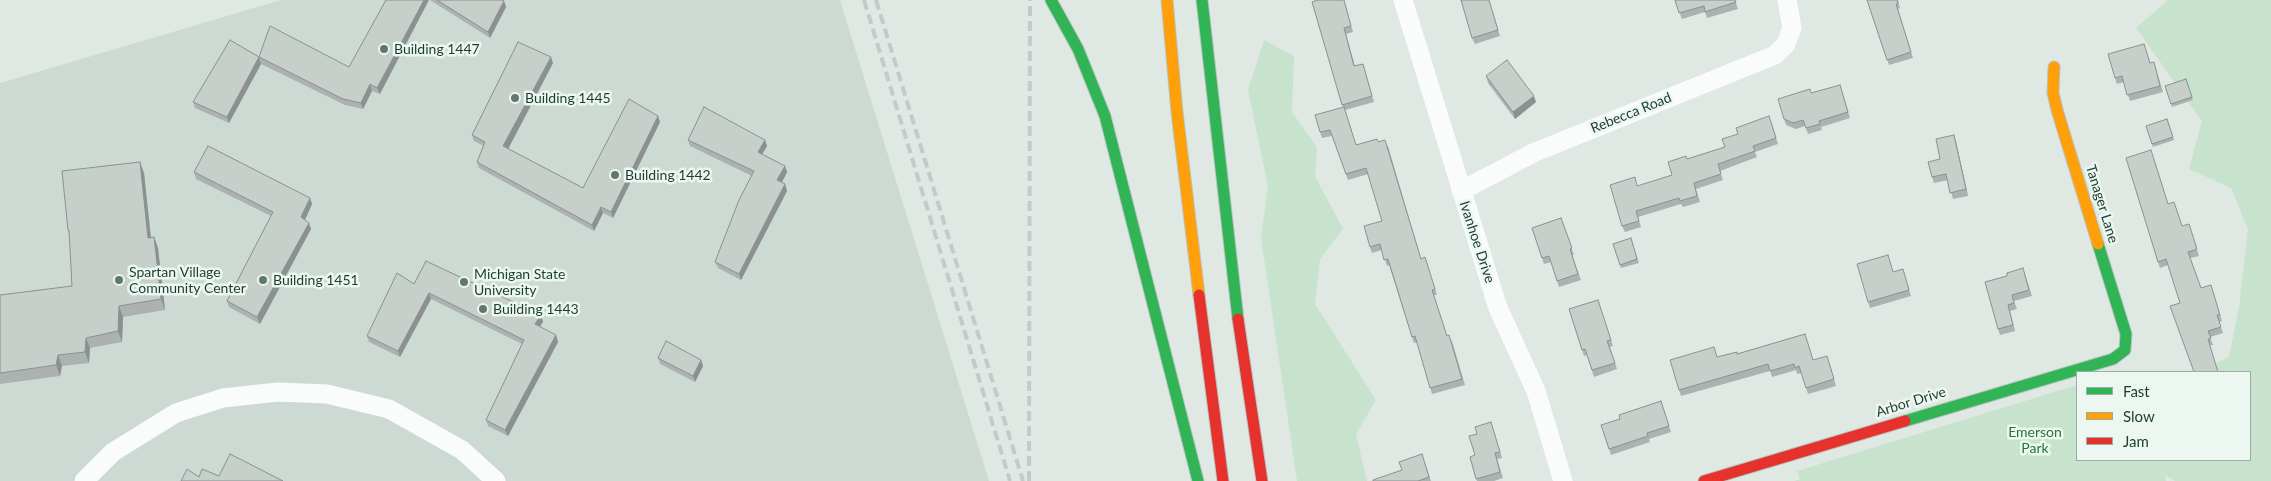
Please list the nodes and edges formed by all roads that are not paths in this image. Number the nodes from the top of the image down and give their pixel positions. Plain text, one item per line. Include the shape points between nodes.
1 (1051, 0) edge
2 (1167, 0) edge
3 (1202, 0) edge
4 (1403, 0) edge
5 (1787, 0) edge
6 (2054, 67) dead end
7 (1461, 192) junction
8 (2125, 350) joint
9 (84, 481) edge
10 (496, 481) edge
11 (1198, 481) edge
12 (1223, 481) edge
13 (1262, 481) edge
14 (1563, 481) edge
15 (1704, 481) edge

1 - 11 main road via 1093,82 1113,146
2 - 12 main road via 1183,160
3 - 13 main road via 1241,348
4 - 7 street, Ivanhoe Drive
5 - 7 street, Rebecca Road via 1792,28 1786,44 1775,55 1533,153
6 - 8 main road, Tanager Lane via 2053,93 2057,110 2126,334
7 - 14 street, Ivanhoe Drive via 1498,308 1536,391
8 - 15 main road, Arbor Drive via 2113,359
9 - 10 street via 113,452 176,413 223,398 278,392 327,394 389,409 462,450

